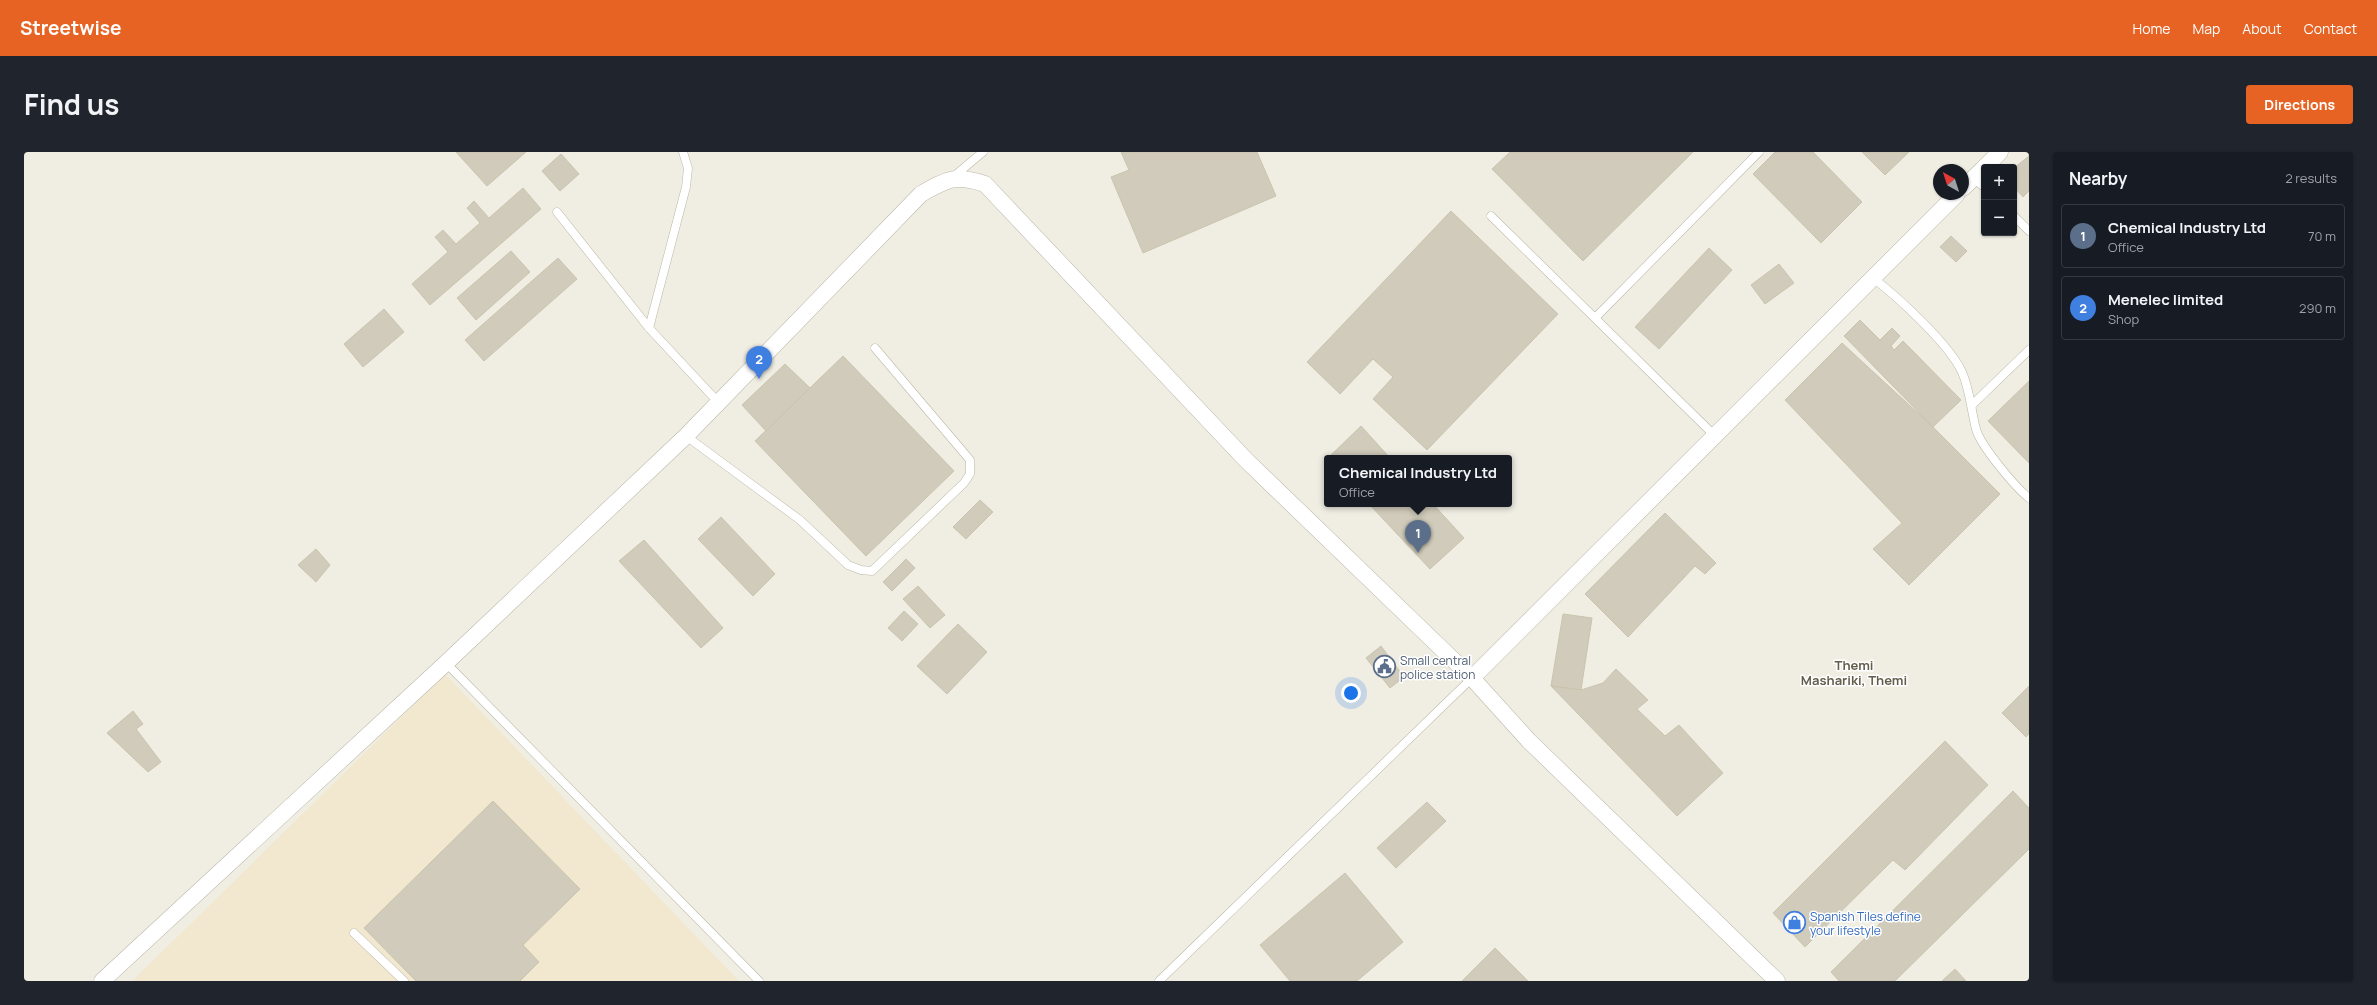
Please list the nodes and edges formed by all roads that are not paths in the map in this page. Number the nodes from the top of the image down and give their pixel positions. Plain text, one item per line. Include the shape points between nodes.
1 (683, 152) edge
2 (983, 152) edge
3 (1759, 152) edge
4 (2000, 152) edge
5 (1978, 177) edge
6 (953, 178) junction
7 (1951, 200) edge
8 (557, 212) dead end
9 (1491, 216) dead end
10 (2017, 219) edge
11 (2029, 231) edge
12 (1873, 278) junction
13 (1595, 318) junction
14 (649, 328) junction
15 (875, 348) dead end
16 (2029, 350) edge
17 (718, 402) junction
18 (1972, 405) junction
19 (686, 436) junction
20 (1715, 436) junction
21 (2029, 498) edge
22 (446, 663) junction
23 (1472, 678) junction
24 (354, 933) dead end
25 (102, 981) edge
26 (404, 981) edge
27 (759, 981) edge
28 (1159, 981) edge
29 (1777, 981) edge

1 - 14 lane via 688,168 686,188
2 - 6 lane
3 - 13 lane
4 - 5 street
6 - 17 street via 921,194
6 - 23 street via 967,178 985,184 1246,460
7 - 12 street
8 - 14 lane
9 - 13 lane
10 - 11 lane
12 - 18 lane via 1894,294 1942,345 1962,372
12 - 20 street
13 - 20 lane
14 - 17 lane
15 - 19 lane via 970,460 970,474 964,484 872,570 861,570 848,565 779,504
16 - 18 lane
17 - 19 street
18 - 21 lane via 1976,430 1994,458
19 - 22 street
20 - 23 street
22 - 25 street
22 - 27 lane
23 - 28 lane
23 - 29 street via 1529,741
24 - 26 lane

